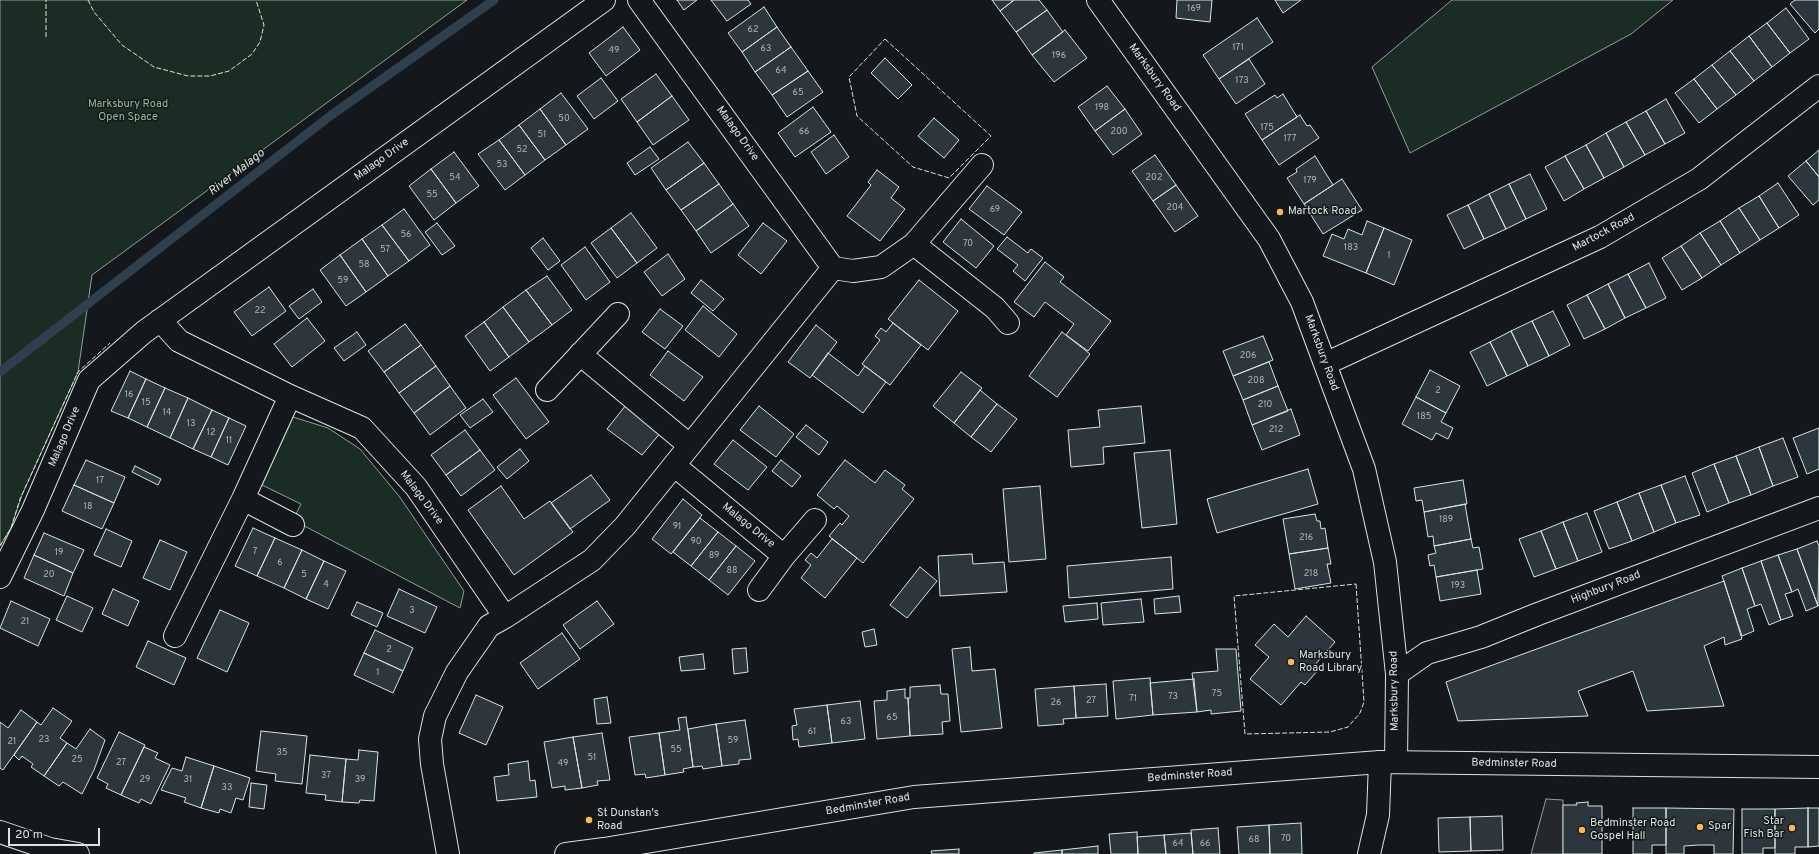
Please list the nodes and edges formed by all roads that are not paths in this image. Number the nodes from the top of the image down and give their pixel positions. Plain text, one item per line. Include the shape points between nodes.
1 (604, 0) edge
2 (639, 0) edge
3 (1098, 0) edge
4 (1819, 86) edge
5 (982, 165) dead end
6 (914, 244) junction
7 (833, 268) junction
8 (618, 314) dead end
9 (160, 320) junction
10 (1008, 323) dead end
11 (580, 354) junction
12 (1325, 364) junction
13 (547, 390) dead end
14 (290, 396) junction
15 (689, 445) junction
16 (675, 466) junction
17 (243, 499) junction
18 (1819, 508) edge
19 (816, 520) dead end
20 (293, 525) dead end
21 (784, 556) junction
22 (0, 577) edge
23 (759, 590) dead end
24 (505, 618) junction
25 (175, 636) dead end
26 (1397, 674) junction
27 (1388, 762) junction
28 (1819, 767) edge
29 (0, 832) edge
30 (604, 852) edge
31 (78, 854) edge
32 (448, 854) edge
33 (566, 854) edge
34 (1369, 854) edge

1 - 9 street, Malago Drive
2 - 7 street, Malago Drive
3 - 12 street, Marksbury Road via 1269,239 1302,302
4 - 12 street, Martock Road via 1699,179 1600,237
5 - 6 street
6 - 7 street via 881,268 853,271
6 - 10 street via 995,308
7 - 15 street
8 - 11 street
9 - 14 street, Malago Drive via 179,342
9 - 22 street, Malago Drive via 89,380 33,510
11 - 13 street
11 - 15 street
12 - 26 street, Marksbury Road via 1367,481 1385,562
14 - 17 street
14 - 24 street, Malago Drive via 362,428 416,487
15 - 16 street
16 - 21 street, Malago Drive
16 - 24 street via 625,526 592,560
17 - 20 street
17 - 25 street
18 - 26 street, Highbury Road via 1481,637 1427,654
19 - 21 street, Malago Drive
21 - 23 street, Malago Drive
24 - 32 street via 489,626 456,672 435,716 430,739 432,764
26 - 27 street, Marksbury Road
27 - 28 street, Bedminster Road
27 - 30 street, Bedminster Road via 914,797
27 - 34 street, Marksbury Road
29 - 31 street via 50,849
30 - 33 street, Bedminster Road

